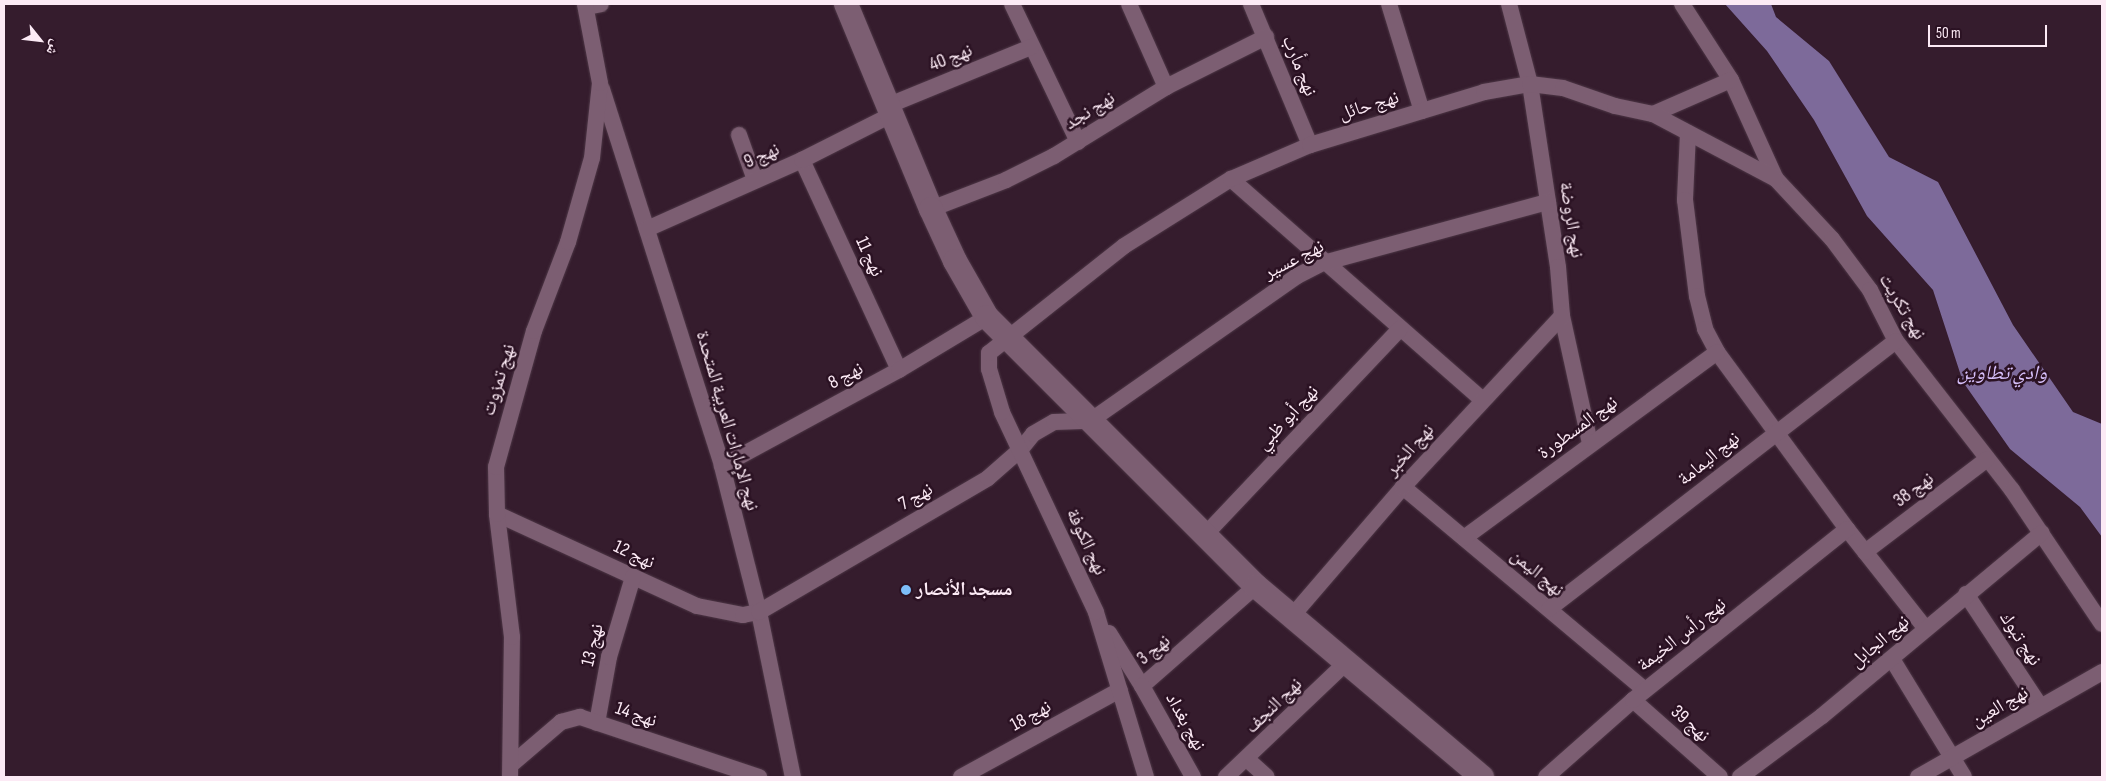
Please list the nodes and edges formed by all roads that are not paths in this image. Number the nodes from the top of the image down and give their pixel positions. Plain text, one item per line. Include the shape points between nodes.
1 (846, 4) edge
2 (1012, 4) edge
3 (1129, 4) edge
4 (1251, 4) edge
5 (1389, 4) edge
6 (1509, 4) edge
7 (1682, 4) edge
8 (590, 5) edge
9 (1266, 38) junction
10 (1031, 47) junction
11 (1731, 80) junction
12 (600, 83) junction
13 (1530, 84) junction
14 (1166, 87) junction
15 (889, 110) junction
16 (1422, 111) junction
17 (1653, 114) junction
18 (1688, 133) junction
19 (739, 135) dead end
20 (1078, 142) junction
21 (1310, 145) junction
22 (802, 160) junction
23 (1776, 178) junction
24 (1231, 179) junction
25 (756, 180) junction
26 (1548, 202) junction
27 (931, 209) junction
28 (647, 229) junction
29 (1323, 263) junction
30 (1562, 316) junction
31 (987, 317) junction
32 (1401, 328) junction
33 (1007, 336) junction
34 (1896, 341) junction
35 (1717, 352) junction
36 (900, 370) junction
37 (1482, 400) junction
38 (1090, 422) junction
39 (1776, 432) junction
40 (1590, 443) junction
41 (1021, 450) junction
42 (1987, 459) junction
43 (722, 466) junction
44 (1403, 487) junction
45 (497, 514) junction
46 (1847, 529) junction
47 (2042, 533) junction
48 (1204, 536) junction
49 (1464, 538) junction
50 (1865, 552) junction
51 (633, 577) junction
52 (1256, 586) junction
53 (1966, 594) junction
54 (1549, 609) junction
55 (759, 612) junction
56 (1096, 612) junction
57 (1293, 615) junction
58 (2102, 624) edge
59 (1926, 629) junction
60 (1892, 659) junction
61 (1348, 662) junction
62 (2102, 672) edge
63 (1142, 686) junction
64 (1120, 690) junction
65 (1639, 695) junction
66 (2040, 706) junction
67 (597, 723) junction
68 (1953, 758) junction
69 (1248, 760) junction
70 (511, 770) edge
71 (759, 777) edge
72 (792, 777) edge
73 (961, 777) edge
74 (1146, 777) edge
75 (1193, 777) edge
76 (1226, 777) edge
77 (1267, 777) edge
78 (1482, 777) edge
79 (1546, 777) edge
80 (1720, 777) edge
81 (1740, 777) edge
82 (1918, 777) edge
83 (1964, 777) edge

1 - 15 main road
2 - 10 street
3 - 14 street
4 - 9 street, نهج مأرب
5 - 16 street
6 - 13 street, نهج الروضة
7 - 11 street, نهج تكريت
8 - 12 street, نهج تمزوت
9 - 14 street, نهج نجد
9 - 21 street, نهج مأرب
10 - 15 street, نهج 40
10 - 20 street
11 - 17 street
11 - 23 street, نهج تكريت
12 - 28 street, نهج الإمارات العربية المتحدة
12 - 45 street, نهج تمزوت via 592,158 568,242 534,331 496,467
13 - 16 street, نهج حائل via 1484,92
13 - 17 street, نهج حائل via 1563,88 1615,106
13 - 26 street, نهج الروضة
14 - 20 street, نهج نجد
15 - 22 street, نهج 9
15 - 27 main road
16 - 21 street, نهج حائل
17 - 18 street, نهج حائل
18 - 23 street, نهج حائل
18 - 35 street via 1685,200 1697,296 1705,329
19 - 25 street
20 - 27 street, نهج نجد via 1006,180
21 - 24 street, نهج حائل
22 - 25 street, نهج 9
22 - 36 street, نهج 11
23 - 34 street, نهج تكريت via 1832,239 1870,290
24 - 29 street
24 - 33 street, نهج حائل via 1124,246
25 - 28 street, نهج 9
26 - 29 street, نهج عسير
26 - 30 street, نهج الروضة
27 - 31 main road via 955,261
28 - 43 street, نهج الإمارات العربية المتحدة
29 - 32 street
29 - 38 street, نهج عسير via 1263,298
30 - 37 street, نهج الخبر
30 - 40 street, نهج الروضة
31 - 33 main road
31 - 36 street, نهج 8
32 - 37 street
32 - 48 street, نهج أبو ظبي
33 - 38 main road
33 - 41 street, نهج الكوفة via 989,353 989,369 1002,412
34 - 39 street, نهج اليمامة
34 - 42 street, نهج تكريت
35 - 39 street
35 - 40 street, نهج المسطورة
36 - 43 street, نهج 8
37 - 44 street, نهج الخبر
38 - 41 street, نهج 7 via 1054,422 1033,434
38 - 48 main road
39 - 46 street
39 - 54 street, نهج اليمامة
40 - 49 street, نهج المسطورة
41 - 55 street, نهج 7 via 988,478
41 - 56 street, نهج الكوفة
42 - 47 street, نهج تكريت
42 - 50 street, نهج 38
43 - 55 street, نهج الإمارات العربية المتحدة
44 - 49 street, نهج اليمن
44 - 57 street, نهج الخبر
45 - 51 street, نهج 12
45 - 70 street, نهج تمزوت via 512,637
46 - 50 street
46 - 65 street, نهج رأس الخيمة
47 - 53 street, نهج الجابل
47 - 58 street, نهج تكريت
48 - 52 main road
49 - 54 street, نهج اليمن
50 - 59 street
51 - 55 street, نهج 12 via 697,606 743,615
51 - 67 street, نهج 13 via 609,657
52 - 57 main road
52 - 63 street, نهج 3
53 - 59 street, نهج الجابل
53 - 66 street, نهج تبوك
54 - 65 street, نهج اليمن
55 - 72 street, نهج الإمارات العربية المتحدة
56 - 63 street, نهج 3
56 - 64 street, نهج الكوفة
57 - 61 main road
59 - 60 street, نهج الجابل
60 - 68 street
60 - 81 street, نهج الجابل
61 - 69 street, نهج النجف
61 - 78 main road
62 - 66 street, نهج العين
63 - 75 street, نهج بغداد
64 - 73 street, نهج 18
64 - 74 street, نهج الكوفة
65 - 79 street, نهج رأس الخيمة
65 - 80 street, نهج 39
66 - 68 street, نهج العين
67 - 70 street, نهج 14 via 580,717 561,722
67 - 71 street, نهج 14
68 - 82 street, نهج العين
68 - 83 street
69 - 76 street, نهج النجف
69 - 77 street

